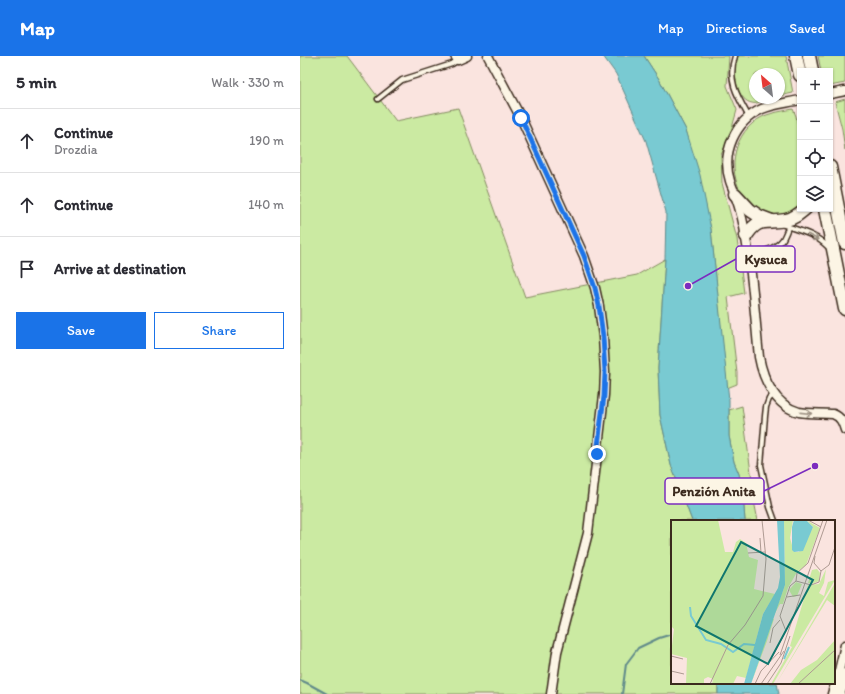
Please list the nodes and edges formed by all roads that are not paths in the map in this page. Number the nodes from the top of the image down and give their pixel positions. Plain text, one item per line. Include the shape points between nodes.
1 (467, 56) edge
2 (488, 56) edge
3 (735, 56) edge
4 (796, 56) edge
5 (809, 56) edge
6 (457, 58) edge
7 (799, 68) edge
8 (811, 68) edge
9 (844, 92) edge
10 (833, 94) edge
11 (378, 99) dead end
12 (797, 101) edge
13 (749, 117) junction
14 (832, 176) edge
15 (735, 194) junction
16 (802, 212) edge
17 (827, 212) edge
18 (773, 221) junction
19 (788, 227) junction
20 (746, 236) junction
21 (845, 243) edge
22 (834, 253) junction
23 (749, 254) junction
24 (845, 309) edge
25 (774, 394) junction
26 (845, 430) edge
27 (775, 520) edge
28 (845, 645) edge
29 (845, 675) edge
30 (552, 694) edge
31 (832, 694) edge
32 (838, 694) edge

1 - 6 street
2 - 30 street via 521,118 584,256 595,288 603,337 604,396 588,533 557,652
3 - 13 lane via 732,65 734,86
4 - 7 main road
5 - 8 main road
6 - 11 lane via 452,64 402,80
9 - 10 street
12 - 13 street via 761,109
13 - 15 street via 737,130 729,146 729,180
14 - 21 main road
15 - 18 main road via 750,210
15 - 20 street
16 - 18 main road via 786,220
17 - 22 main road
18 - 19 lane
18 - 20 main road via 756,224
19 -> 22 lane via 817,238
19 - 23 lane via 782,240 774,247 764,252
20 - 23 street
22 - 24 main road
23 - 25 street via 761,366
25 -> 26 street via 789,409 838,416
25 - 27 lane via 766,407 761,465
28 - 31 street
29 - 32 main road

